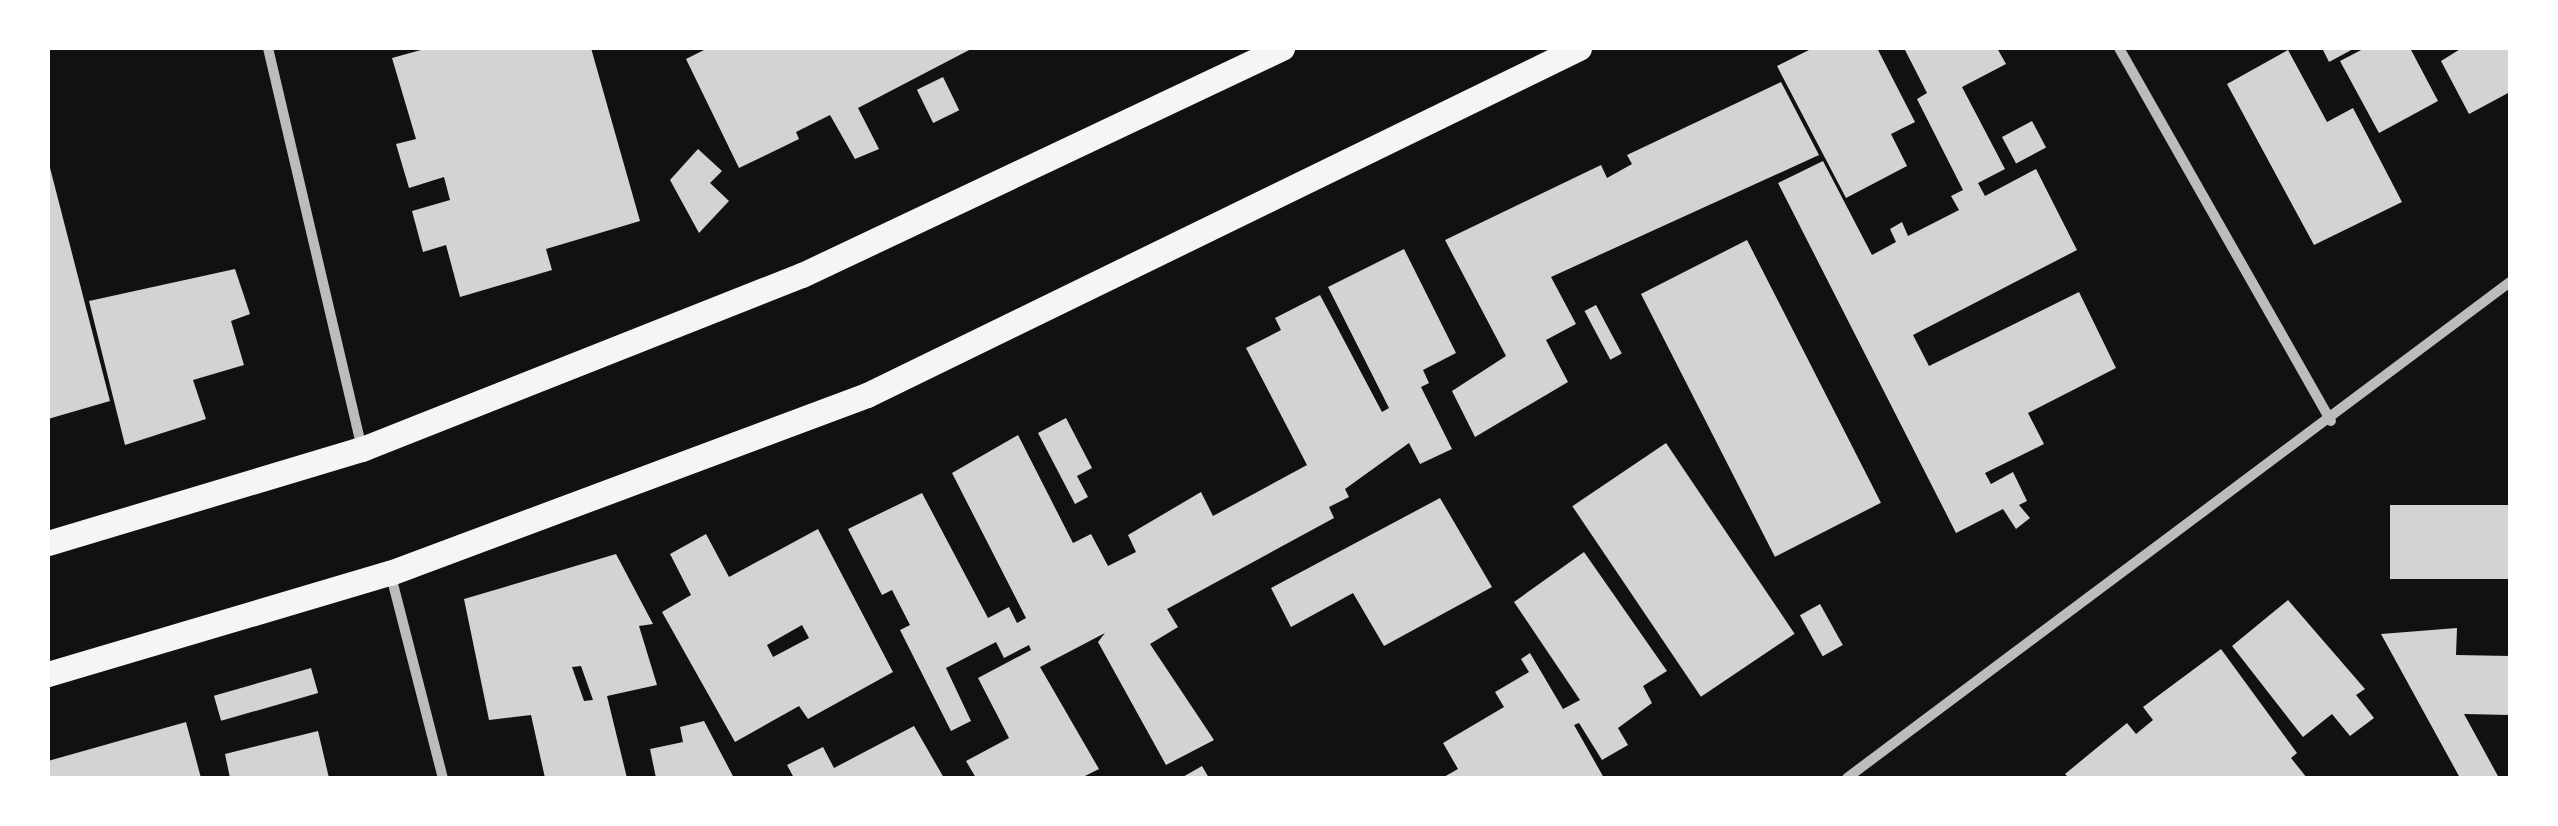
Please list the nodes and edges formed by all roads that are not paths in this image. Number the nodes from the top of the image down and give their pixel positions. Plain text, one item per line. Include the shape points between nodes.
1 (268, 48) edge
2 (1282, 48) edge
3 (1578, 48) edge
4 (2119, 48) edge
5 (2510, 282) edge
6 (2331, 420) junction
7 (362, 448) junction
8 (48, 543) edge
9 (390, 573) junction
10 (48, 674) edge
11 (443, 778) edge
12 (1848, 778) edge

1 - 7 street
2 - 7 main road via 802,275
3 - 9 main road via 867,395
4 - 6 street
5 - 6 street
6 - 12 street
7 - 8 main road
9 - 10 main road
9 - 11 street

